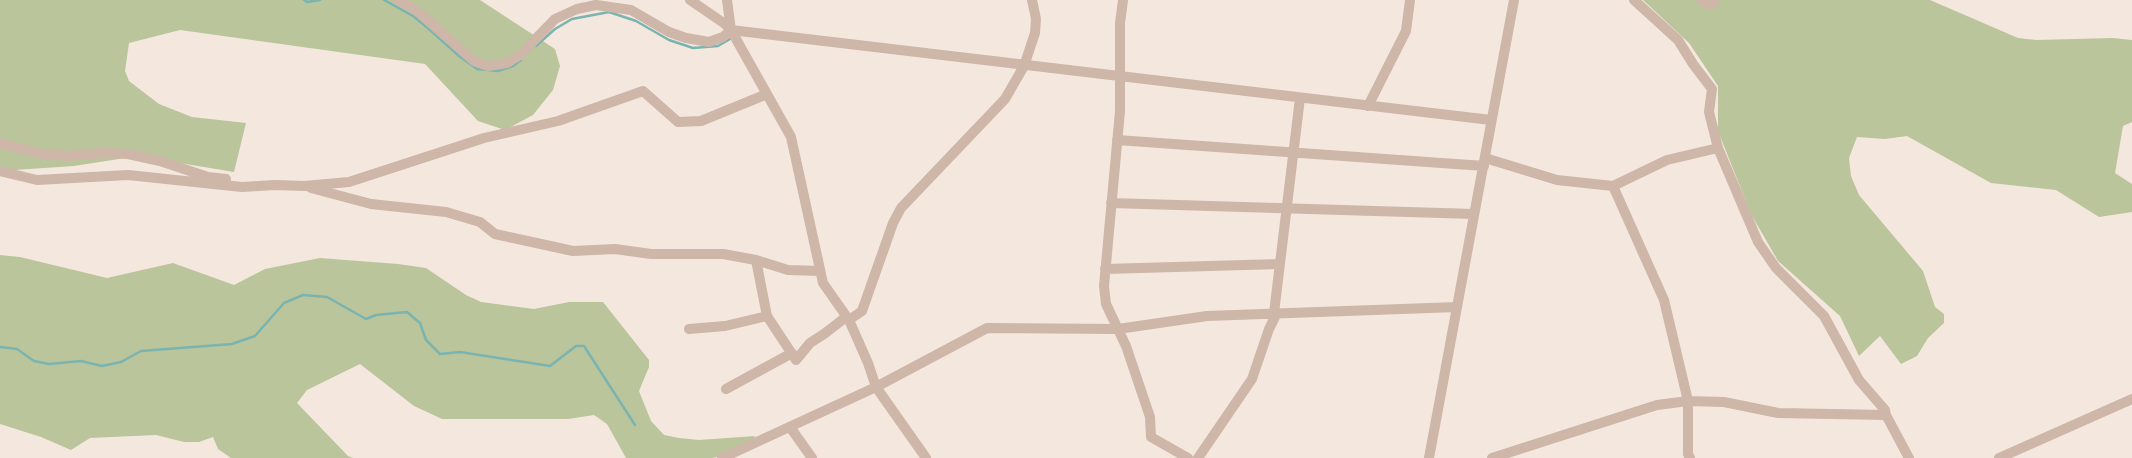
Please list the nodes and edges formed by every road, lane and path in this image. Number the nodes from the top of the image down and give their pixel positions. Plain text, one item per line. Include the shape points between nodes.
1 (398, 0) edge
2 (690, 0) edge
3 (727, 0) edge
4 (1032, 0) edge
5 (1123, 0) edge
6 (1410, 0) edge
7 (1514, 0) edge
8 (1634, 0) edge
9 (1701, 0) edge
10 (1714, 0) edge
11 (731, 30) junction
12 (1024, 66) junction
13 (1120, 78) junction
14 (767, 94) junction
15 (1300, 98) junction
16 (1368, 106) junction
17 (1491, 120) junction
18 (1117, 140) junction
19 (0, 142) edge
20 (1718, 148) junction
21 (1293, 153) junction
22 (1484, 162) junction
23 (0, 171) edge
24 (304, 186) junction
25 (1613, 186) junction
26 (242, 187) junction
27 (1111, 203) junction
28 (1287, 209) junction
29 (1474, 214) junction
30 (756, 260) junction
31 (1280, 264) junction
32 (1105, 269) junction
33 (820, 271) junction
34 (1457, 307) junction
35 (1276, 313) junction
36 (767, 316) junction
37 (848, 318) junction
38 (689, 329) dead end
39 (1118, 329) junction
40 (792, 353) junction
41 (876, 387) junction
42 (726, 389) dead end
43 (2132, 398) edge
44 (1688, 401) junction
45 (1886, 415) junction
46 (790, 427) junction
47 (722, 458) edge
48 (812, 458) edge
49 (926, 458) edge
50 (1188, 458) edge
51 (1198, 458) edge
52 (1429, 458) edge
53 (1492, 458) edge
54 (1690, 458) edge
55 (1909, 458) edge
56 (1999, 458) edge

1 - 11 street via 417,11 474,61 488,66 507,63 520,55 555,20 577,9 596,5 631,10 686,38 709,42
2 - 11 street
3 - 11 street
4 - 12 street via 1035,33
5 - 13 street
6 - 16 street via 1406,31
7 - 17 street
8 - 20 street via 1678,40 1712,89 1709,112
9 - 10 street via 1712,4
11 - 12 street
11 - 14 street
12 - 13 street
12 - 37 street via 1005,99 901,208 862,311
13 - 15 street
13 - 18 street
14 - 24 street via 701,121 678,122 643,91 558,121 484,138 349,182
14 - 33 street via 791,137
15 - 16 street
15 - 21 street
16 - 17 street
17 - 22 street
18 - 21 street
18 - 27 street
19 - 26 street via 37,153 68,156 128,154 208,177 227,179
20 - 25 street via 1667,160
20 - 45 street via 1758,242 1776,268 1824,316 1859,380
21 - 22 street
21 - 28 street
22 - 25 street via 1557,180
22 - 29 street
23 - 26 street via 37,180 128,175
24 - 26 street
24 - 30 street via 371,204 446,212 480,222 495,234 573,251 615,249 659,254 723,254
25 - 44 street via 1664,300
27 - 28 street
27 - 32 street
28 - 29 street
28 - 31 street
29 - 34 street
30 - 33 street via 788,270
30 - 36 street
31 - 32 street
31 - 35 street
32 - 39 street via 1106,304
33 - 37 street via 823,283
34 - 35 street
34 - 52 street
35 - 39 street via 1207,316
35 - 51 street via 1252,379
36 - 38 street via 725,326
36 - 40 street
37 - 40 street via 810,343 796,360
37 - 41 street
39 - 41 street via 987,328
39 - 50 street via 1150,416 1151,437
40 - 42 street
41 - 46 street
41 - 49 street
43 - 56 street
44 - 45 street via 1724,402 1778,413
44 - 53 street via 1657,405
44 - 54 street
45 - 55 street
46 - 47 street
46 - 48 street

